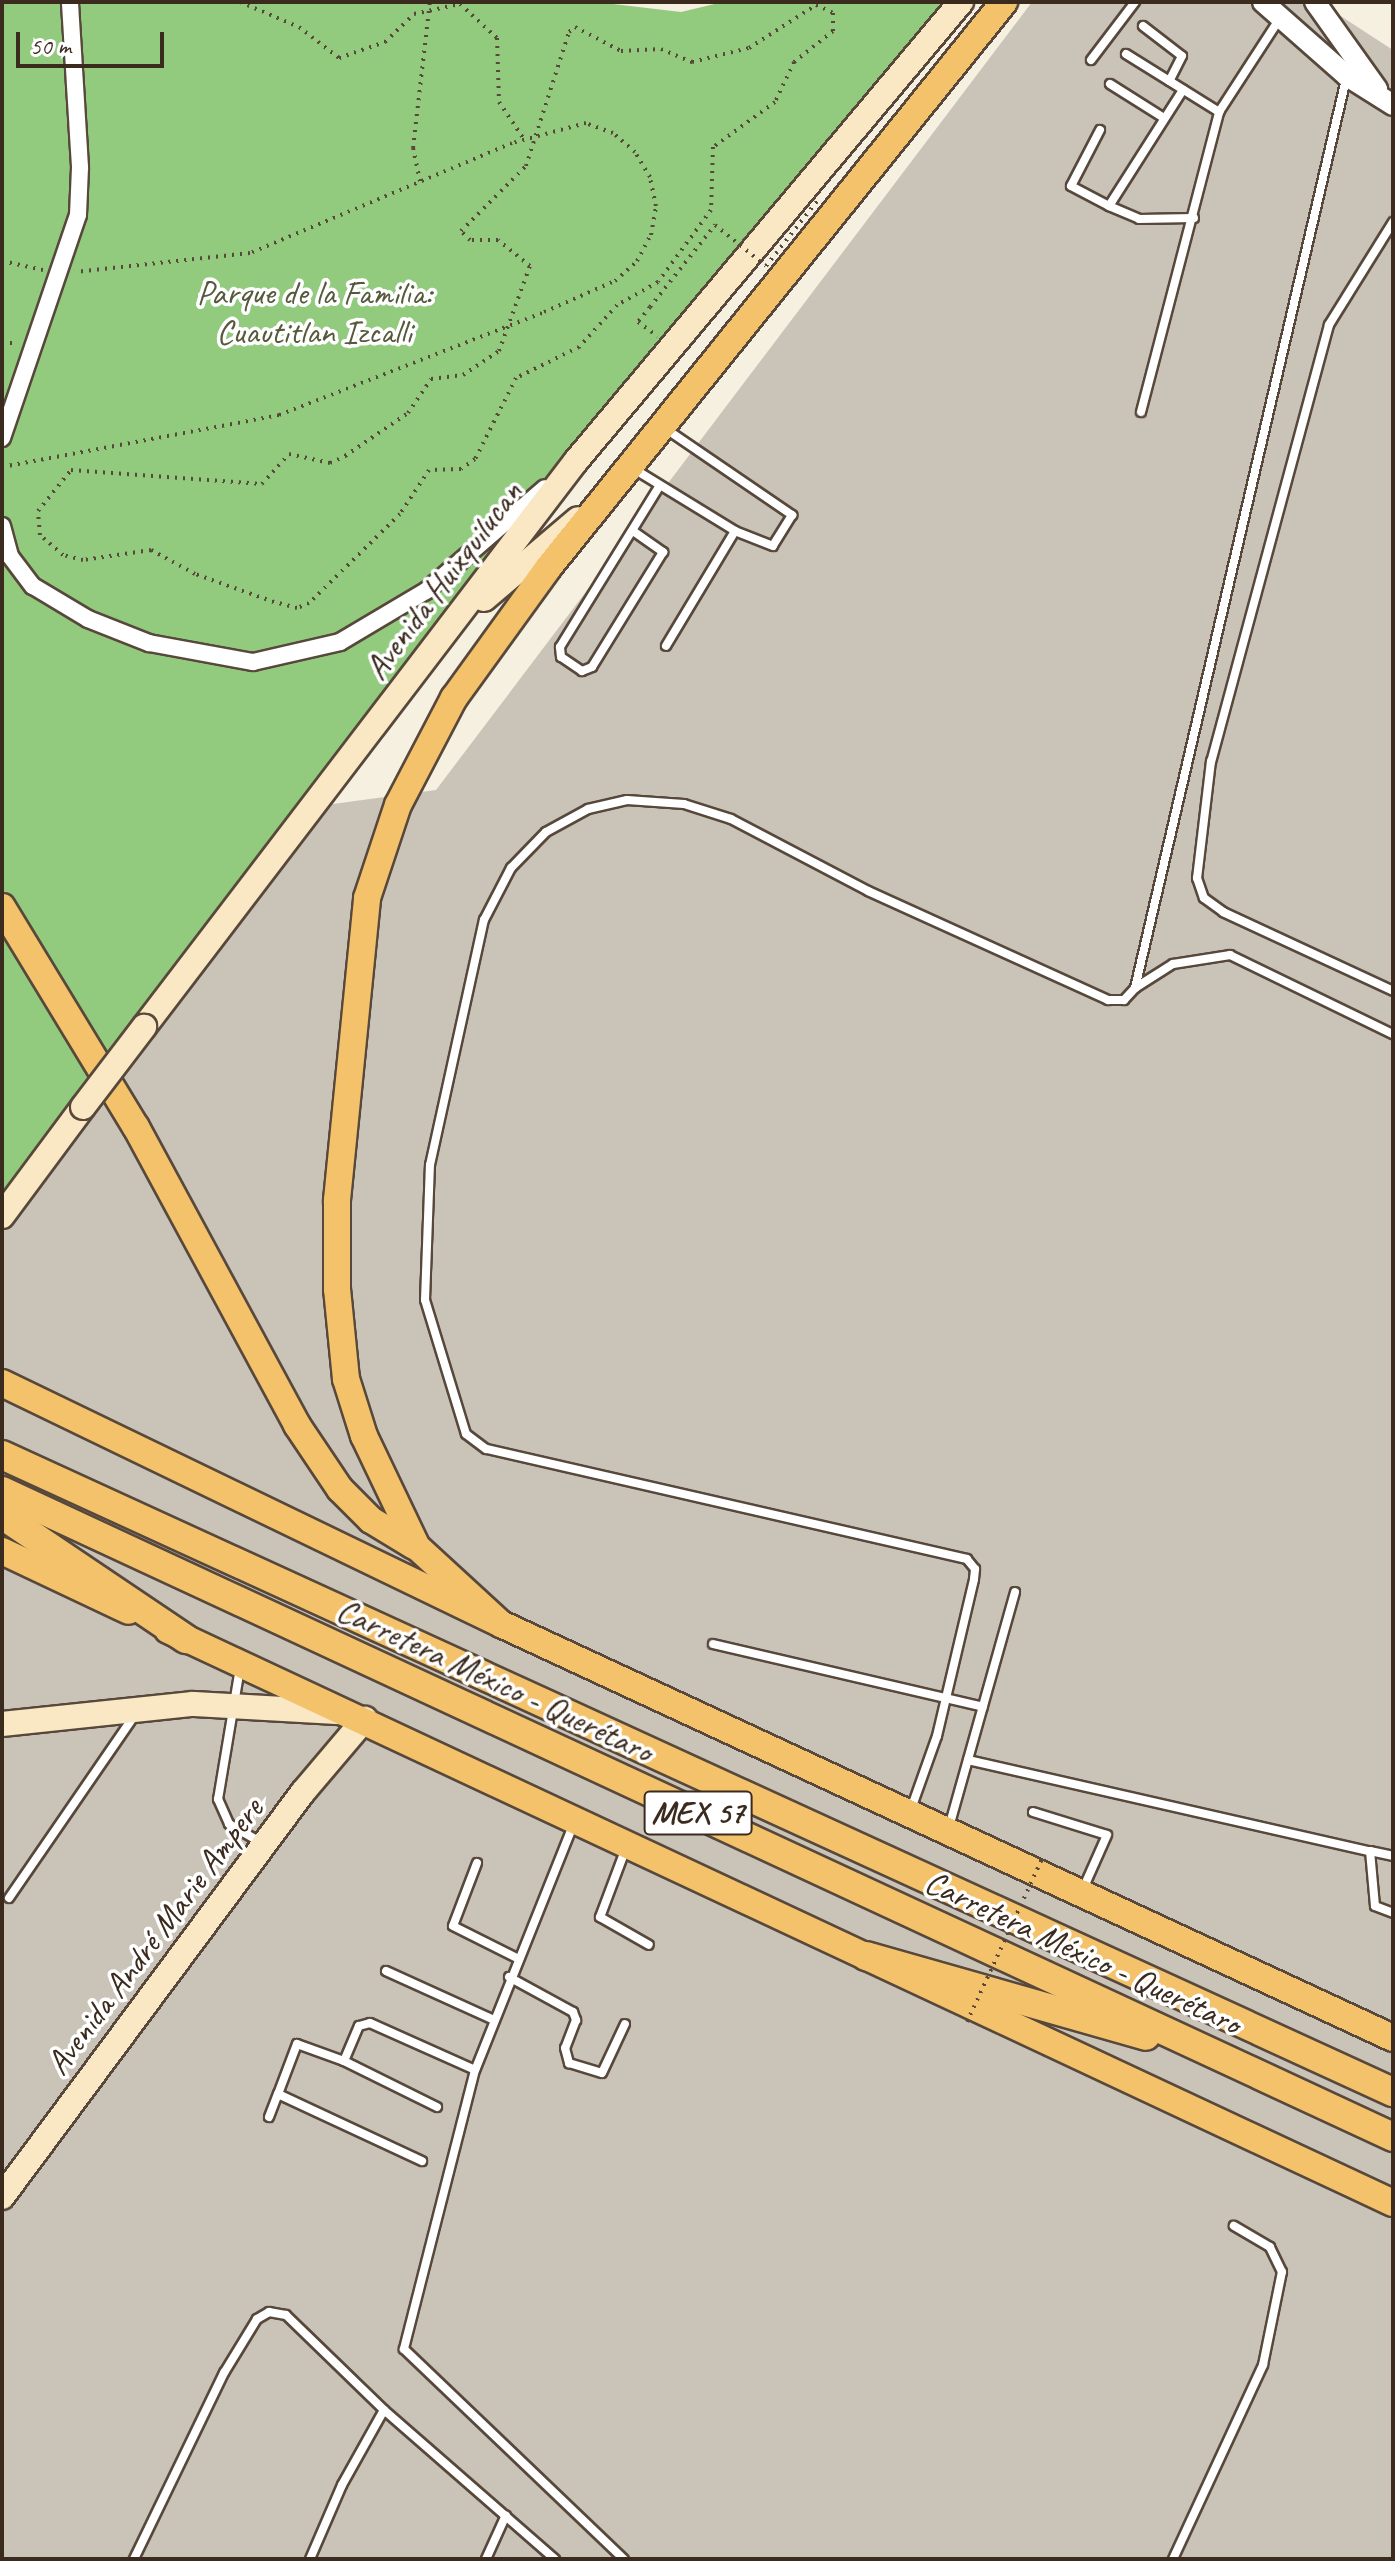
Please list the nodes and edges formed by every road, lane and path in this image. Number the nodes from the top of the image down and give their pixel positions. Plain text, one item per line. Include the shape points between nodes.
1 (70, 2) edge
2 (240, 2) edge
3 (430, 2) edge
4 (961, 2) edge
5 (1004, 2) edge
6 (1135, 2) edge
7 (1263, 2) edge
8 (1315, 2) edge
9 (1280, 17) junction
10 (1143, 26) dead end
11 (1126, 54) dead end
12 (1091, 60) dead end
13 (1347, 76) junction
14 (1169, 81) junction
15 (1110, 84) dead end
16 (1183, 90) junction
17 (1388, 102) edge
18 (1219, 112) junction
19 (1164, 118) junction
20 (1100, 130) dead end
21 (535, 137) junction
22 (524, 139) junction
23 (420, 181) junction
24 (818, 200) dead end
25 (1109, 206) junction
26 (1194, 218) junction
27 (1393, 222) edge
28 (2, 261) edge
29 (60, 273) junction
30 (638, 322) dead end
31 (510, 325) junction
32 (1141, 412) dead end
33 (661, 426) junction
34 (2, 438) edge
35 (576, 461) junction
36 (630, 466) junction
37 (2, 467) edge
38 (660, 485) junction
39 (606, 496) junction
40 (2, 526) edge
41 (633, 531) junction
42 (735, 531) junction
43 (451, 626) junction
44 (666, 646) dead end
45 (2, 907) edge
46 (1135, 988) junction
47 (1393, 991) edge
48 (1393, 1034) edge
49 (2, 1216) edge
50 (2, 1383) edge
51 (2, 1455) edge
52 (2, 1491) edge
53 (2, 1515) edge
54 (417, 1547) junction
55 (2, 1551) edge
56 (1015, 1592) dead end
57 (501, 1624) junction
58 (186, 1639) junction
59 (713, 1644) dead end
60 (241, 1664) junction
61 (947, 1698) junction
62 (233, 1706) junction
63 (983, 1707) junction
64 (136, 1712) junction
65 (357, 1716) junction
66 (2, 1724) edge
67 (968, 1760) junction
68 (1033, 1812) dead end
69 (909, 1814) junction
70 (576, 1819) junction
71 (948, 1832) junction
72 (628, 1843) junction
73 (264, 1844) junction
74 (1370, 1851) junction
75 (1393, 1856) edge
76 (1042, 1859) dead end
77 (477, 1863) dead end
78 (1081, 1893) junction
79 (9, 1898) dead end
80 (1393, 1913) edge
81 (649, 1945) dead end
82 (866, 1956) junction
83 (517, 1958) junction
84 (386, 1971) dead end
85 (509, 1977) junction
86 (492, 2019) junction
87 (967, 2022) dead end
88 (625, 2024) dead end
89 (1393, 2038) edge
90 (1228, 2059) junction
91 (344, 2061) junction
92 (475, 2070) junction
93 (1393, 2092) edge
94 (278, 2094) junction
95 (437, 2107) dead end
96 (269, 2117) dead end
97 (1393, 2137) edge
98 (422, 2161) dead end
99 (2, 2197) edge
100 (1393, 2203) edge
101 (1234, 2226) dead end
102 (384, 2410) junction
103 (506, 2515) junction
104 (134, 2559) edge
105 (310, 2559) edge
106 (486, 2559) edge
107 (555, 2559) edge
108 (624, 2559) edge
109 (1173, 2559) edge

1 - 29 street via 80,167 78,215
2 - 22 path via 299,27 339,58 385,42 414,14 460,4 497,38 499,102
3 - 23 path, bridge via 413,148
4 - 35 main road, Avenida Huixquilucan
5 - 33 main road
6 - 12 lane
7 - 9 street
8 - 17 street
9 - 13 street
9 - 18 lane
10 - 14 lane via 1182,56
11 - 14 lane
13 - 17 street
13 - 46 lane
14 - 16 lane
15 - 19 lane
16 - 18 lane
16 - 19 lane
18 - 26 lane
19 - 25 lane
20 - 25 lane via 1071,186
21 - 22 path
21 - 31 path via 521,172 461,231 470,240 498,240 530,266
21 - 31 path via 586,123 613,133 643,165 656,206 651,235 637,261 615,281
21 - 31 path via 575,27 621,51 661,49 692,62 749,48 816,5 830,9 837,22 794,62 775,102 713,147 711,210 658,282 617,305 579,347 516,378 475,459 461,469 429,470 400,514 309,603 297,608 274,602 195,574 151,550 95,559 63,555 40,535 38,511 71,470 262,484 289,454 337,461 408,413 431,379 463,375 489,359 499,351
22 - 23 path
23 - 29 path via 250,253 120,271
24 - 30 path, bridge via 766,266 715,225
25 - 26 lane via 1139,219
26 - 32 lane
27 - 47 lane via 1329,325 1211,761 1197,878 1204,898 1223,912
28 - 29 path
29 - 34 street via 7,411
31 - 37 path via 279,415
33 - 36 main road
33 - 42 lane via 792,515 773,546
35 - 40 street via 426,591 340,642 253,662 149,643 88,619 33,586 10,556
35 - 43 main road, Avenida Huixquilucan
36 - 38 lane
36 - 39 main road
38 - 41 lane
38 - 42 lane
39 - 43 main road
39 - 54 main road via 454,698 398,805 367,898 337,1200 337,1289 346,1379 364,1436
41 - 41 lane via 663,552 592,667 582,671 558,653
42 - 44 lane
43 - 49 main road, Avenida Huixquilucan, bridge
45 - 54 main road via 136,1127 297,1425 340,1489 371,1520
46 - 48 lane via 1173,964 1230,955
46 - 61 lane via 1124,1000 1108,1000 868,891 731,819 684,804 627,800 588,809 546,832 511,868 484,920 430,1165 425,1300 466,1434 486,1449 967,1559 975,1569 974,1579
50 - 57 main road
51 - 93 highway, Carretera México - Querétaro / MEX 57
52 - 90 highway, Carretera México - Querétaro / MEX 57
53 - 58 highway
54 - 57 main road
55 - 58 main road
56 - 63 lane
57 - 69 main road
58 - 60 main road
59 - 61 lane
60 - 62 lane
60 - 65 main road
61 - 63 lane
61 - 69 lane
62 - 64 main road via 193,1704
62 - 65 main road
62 - 73 lane via 218,1799 221,1815
63 - 67 lane
64 - 66 main road
64 - 79 lane
65 - 70 main road
65 - 73 main road, Avenida André Marie Ampere
67 - 71 lane
67 - 74 lane
68 - 78 lane via 1107,1835
69 - 71 main road
70 - 72 main road
70 - 83 lane
71 - 78 main road
72 - 81 lane via 600,1917
72 - 82 main road
73 - 99 main road, Avenida André Marie Ampere
74 - 75 lane
74 - 80 lane via 1375,1906
76 - 87 path, bridge
77 - 83 lane via 453,1926
78 - 89 main road
82 - 90 highway
82 - 100 main road
83 - 85 lane
84 - 86 lane
85 - 86 lane
85 - 88 lane via 573,2012 576,2020 565,2048 569,2063 602,2073
86 - 92 lane
90 - 97 highway, Carretera México - Querétaro / MEX 57
91 - 92 lane via 364,2022
91 - 94 lane via 297,2044
91 - 95 lane
92 - 108 lane via 404,2349
94 - 96 lane
94 - 98 lane
101 - 109 lane via 1270,2247 1282,2272 1263,2365
102 - 103 lane
102 - 104 lane via 286,2315 269,2312 257,2319 224,2373
102 - 105 lane via 342,2485
103 - 106 lane
103 - 107 lane

